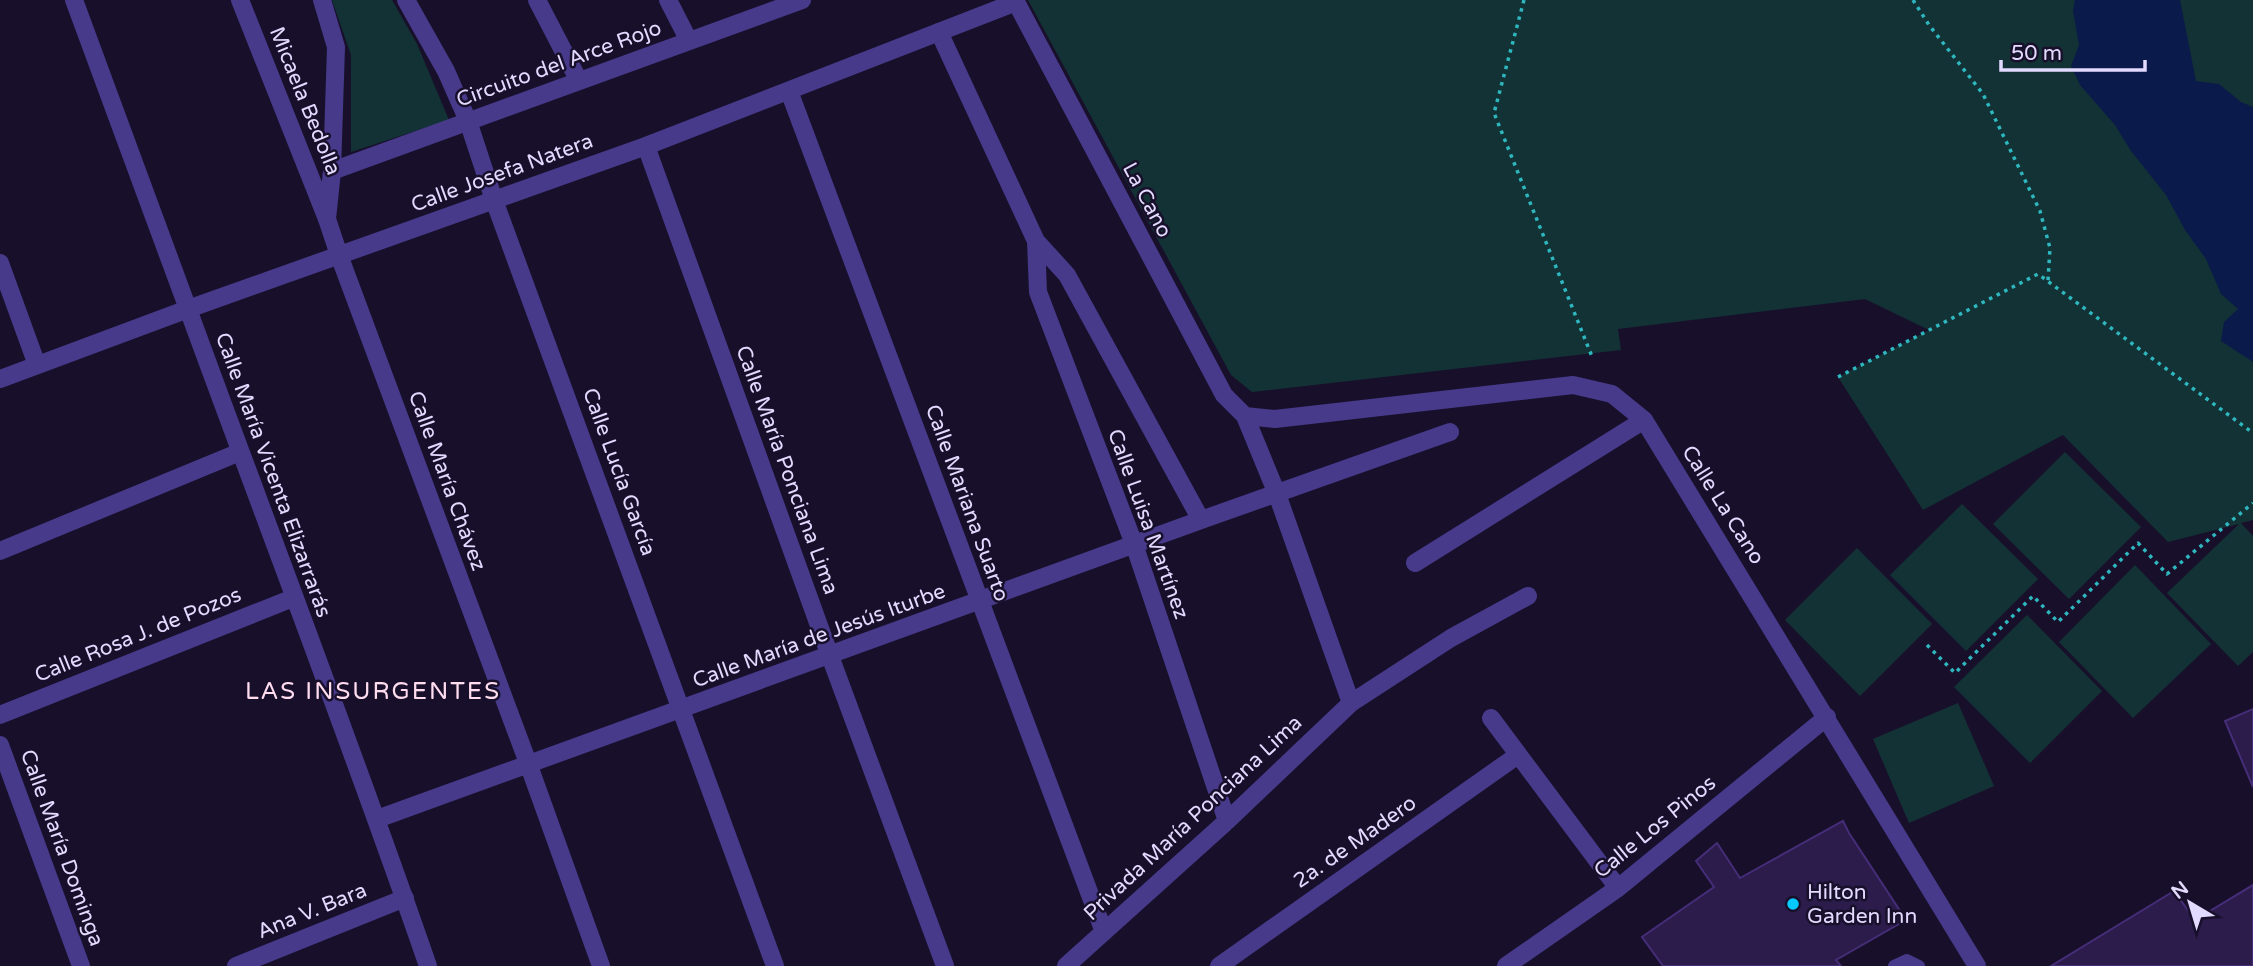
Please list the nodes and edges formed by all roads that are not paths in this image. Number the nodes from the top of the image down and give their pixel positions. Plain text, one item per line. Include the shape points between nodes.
1 (74, 0) edge
2 (240, 0) edge
3 (322, 0) edge
4 (406, 0) edge
5 (537, 0) edge
6 (668, 0) edge
7 (802, 0) edge
8 (1015, 1) edge
9 (939, 32) junction
10 (689, 41) junction
11 (579, 81) junction
12 (789, 90) junction
13 (468, 121) junction
14 (646, 146) junction
15 (332, 170) junction
16 (494, 200) junction
17 (327, 219) junction
18 (1036, 241) junction
19 (339, 256) junction
20 (0, 263) edge
21 (188, 309) junction
22 (37, 365) junction
23 (0, 379) edge
24 (1245, 416) junction
25 (1644, 420) junction
26 (1450, 432) dead end
27 (240, 452) junction
28 (1277, 494) junction
29 (1201, 520) junction
30 (1134, 544) junction
31 (0, 551) edge
32 (1415, 563) dead end
33 (1528, 596) dead end
34 (293, 598) junction
35 (979, 602) junction
36 (830, 656) junction
37 (1351, 703) junction
38 (682, 709) junction
39 (0, 715) edge
40 (1826, 717) junction
41 (1491, 718) dead end
42 (0, 745) edge
43 (1518, 755) junction
44 (528, 763) junction
45 (377, 820) junction
46 (1227, 821) junction
47 (1618, 888) junction
48 (405, 898) junction
49 (1104, 932) junction
50 (81, 966) edge
51 (236, 966) edge
52 (428, 966) edge
53 (601, 966) edge
54 (775, 966) edge
55 (945, 966) edge
56 (1066, 966) edge
57 (1219, 966) edge
58 (1506, 966) edge
59 (1894, 966) edge
60 (1919, 966) edge
61 (1977, 966) edge

1 - 21 street, Calle María Vicenta Elizarrarás
2 - 17 street, Micaela Bedolla
3 - 15 street, Calle María Chávez via 336,47
4 - 13 street, Calle Lucía García
5 - 11 street
6 - 10 street
7 - 10 street, Circuito del Arce Rojo
8 - 9 street, Calle Josefa Natera
8 - 24 street, La Cano via 1224,395
9 - 12 street, Calle Josefa Natera
9 - 18 street, Calle Luisa Martínez
10 - 11 street, Circuito del Arce Rojo
11 - 13 street, Circuito del Arce Rojo
12 - 14 street, Calle Josefa Natera
12 - 35 street, Calle Mariana Suarto
13 - 15 street, Circuito del Arce Rojo
13 - 16 street, Calle Lucía García
14 - 16 street, Calle Josefa Natera
14 - 36 street, Calle María Ponciana Lima
15 - 17 street, Calle María Chávez
16 - 19 street, Calle Josefa Natera
16 - 38 street, Calle Lucía García
17 - 19 street, Calle María Chávez
18 - 29 street, Calle Luisa Martínez via 1067,275
18 - 30 street, Calle Luisa Martínez via 1038,292
19 - 21 street, Calle Josefa Natera
19 - 44 street, Calle María Chávez
20 - 22 street
21 - 22 street, Calle Josefa Natera
21 - 27 street, Calle María Vicenta Elizarrarás
22 - 23 street, Calle Josefa Natera
24 - 25 street, Calle La Cano via 1275,419 1573,385 1612,394
24 - 28 street
25 - 32 street
25 - 40 street, Calle La Cano
26 - 28 street, Calle María de Jesús Iturbe
27 - 31 street
27 - 34 street, Calle María Vicenta Elizarrarás
28 - 29 street, Calle María de Jesús Iturbe
28 - 37 street
29 - 30 street, Calle María de Jesús Iturbe
30 - 35 street, Calle María de Jesús Iturbe
30 - 46 street, Calle Luisa Martínez
33 - 37 street, Privada María Ponciana Lima via 1451,638
34 - 39 street, Calle Rosa J. de Pozos
34 - 45 street, Calle María Vicenta Elizarrarás
35 - 36 street, Calle María de Jesús Iturbe
35 - 49 street, Calle Mariana Suarto
36 - 38 street, Calle María de Jesús Iturbe
36 - 55 street, Calle María Ponciana Lima
37 - 46 street, Privada María Ponciana Lima
38 - 44 street, Calle María de Jesús Iturbe
38 - 54 street, Calle Lucía García
40 - 47 street, Calle Los Pinos
40 - 61 street, Calle La Cano
41 - 43 street
42 - 50 street, Calle María Dominga
43 - 47 street
43 - 57 street, 2a. de Madero
44 - 45 street, Calle María de Jesús Iturbe
44 - 53 street, Calle María Chávez
45 - 48 street, Calle María Vicenta Elizarrarás
46 - 49 street, Privada María Ponciana Lima
47 - 58 street, Calle Los Pinos
48 - 51 street, Ana V. Bara
48 - 52 street, Calle María Vicenta Elizarrarás
49 - 56 street, Privada María Ponciana Lima
59 - 60 lane via 1907,960

